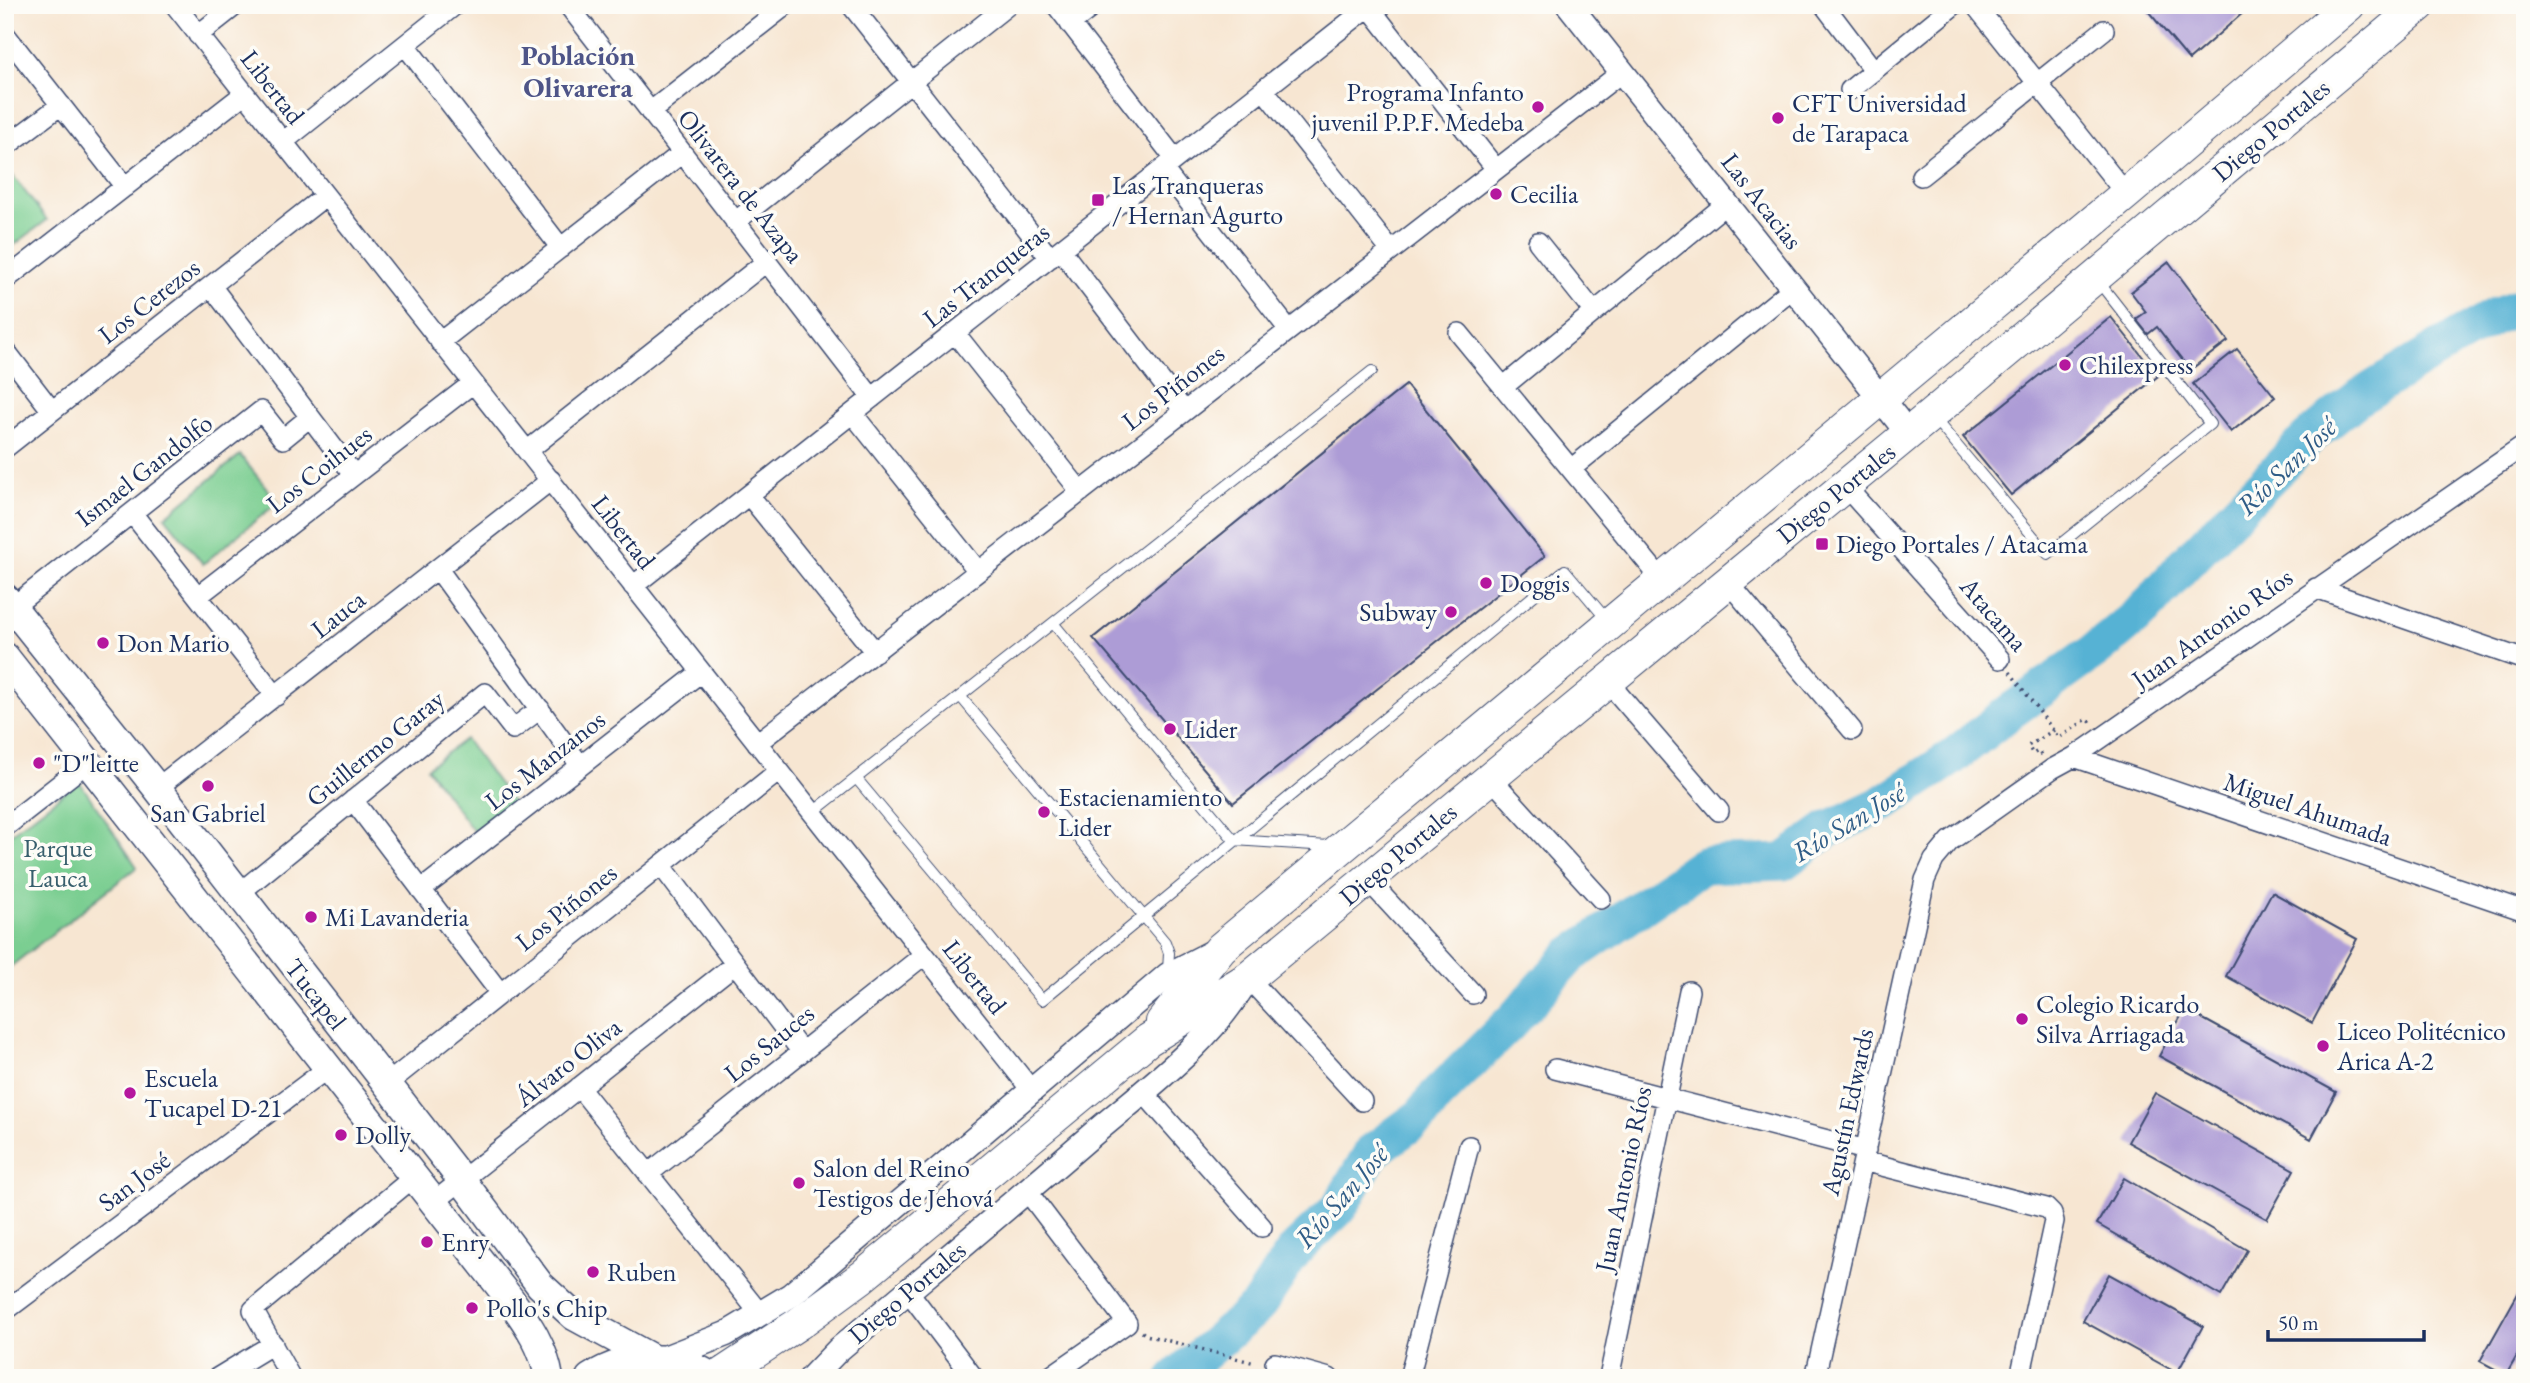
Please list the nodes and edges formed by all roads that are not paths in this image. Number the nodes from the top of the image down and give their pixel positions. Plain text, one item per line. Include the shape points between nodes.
1 (175, 5) edge
2 (236, 5) edge
3 (455, 5) edge
4 (568, 5) edge
5 (786, 5) edge
6 (851, 5) edge
7 (1008, 5) edge
8 (1056, 5) edge
9 (1095, 5) edge
10 (1569, 5) edge
11 (1824, 5) edge
12 (1954, 5) edge
13 (1975, 5) edge
14 (2348, 5) edge
15 (2420, 5) edge
16 (1370, 6) edge
17 (1346, 13) edge
18 (1070, 24) junction
19 (2104, 30) dead end
20 (5, 34) edge
21 (198, 35) junction
22 (405, 45) junction
23 (1874, 71) junction
24 (1622, 72) junction
25 (911, 82) junction
26 (2038, 82) junction
27 (1264, 90) junction
28 (1850, 90) dead end
29 (244, 94) junction
30 (61, 105) junction
31 (650, 112) junction
32 (283, 142) junction
33 (5, 148) edge
34 (682, 153) junction
35 (1169, 164) junction
36 (1496, 169) junction
37 (1921, 176) dead end
38 (125, 187) junction
39 (2126, 194) junction
40 (325, 196) junction
41 (1727, 204) junction
42 (736, 222) junction
43 (1538, 242) dead end
44 (561, 248) junction
45 (1391, 251) junction
46 (1055, 254) junction
47 (766, 262) junction
48 (2095, 278) junction
49 (5, 280) edge
50 (211, 286) junction
51 (1793, 288) junction
52 (1594, 312) junction
53 (1289, 330) junction
54 (955, 333) junction
55 (1460, 333) dead end
56 (440, 342) junction
57 (5, 350) edge
58 (1372, 371) dead end
59 (473, 383) junction
60 (1503, 387) junction
61 (872, 398) junction
62 (1880, 398) junction
63 (52, 411) junction
64 (1184, 411) junction
65 (853, 414) junction
66 (310, 417) junction
67 (1920, 424) junction
68 (2525, 445) edge
69 (5, 448) edge
70 (527, 452) junction
71 (1571, 469) junction
72 (354, 475) junction
73 (551, 480) junction
74 (1844, 486) junction
75 (1080, 492) junction
76 (750, 495) junction
77 (132, 513) junction
78 (438, 569) junction
79 (978, 571) junction
80 (1661, 580) junction
81 (1728, 582) junction
82 (633, 586) junction
83 (2316, 589) junction
84 (198, 596) junction
85 (8, 606) edge
86 (1054, 623) junction
87 (1610, 623) junction
88 (875, 652) junction
89 (1639, 655) junction
90 (5, 657) edge
91 (2000, 659) road end
92 (2525, 660) edge
93 (701, 672) junction
94 (1607, 681) junction
95 (276, 696) junction
96 (960, 696) junction
97 (540, 709) junction
98 (1852, 730) dead end
99 (757, 743) junction
100 (2074, 757) junction
101 (88, 762) junction
102 (580, 765) junction
103 (779, 771) junction
104 (856, 778) junction
105 (1490, 778) junction
106 (157, 788) junction
107 (353, 800) junction
108 (1719, 811) dead end
109 (812, 813) junction
110 (5, 827) edge
111 (1234, 840) junction
112 (1344, 846) junction
113 (1934, 860) joint
114 (661, 865) junction
115 (1367, 879) junction
116 (421, 890) junction
117 (238, 894) junction
118 (1601, 899) dead end
119 (2525, 911) edge
120 (1143, 916) junction
121 (1221, 948) junction
122 (924, 955) junction
123 (735, 964) junction
124 (1168, 975) junction
125 (1248, 978) junction
126 (1689, 991) dead end
127 (500, 993) junction
128 (1473, 994) dead end
129 (1148, 1040) junction
130 (801, 1051) junction
131 (328, 1068) junction
132 (1555, 1069) dead end
133 (387, 1084) junction
134 (579, 1087) junction
135 (1032, 1091) junction
136 (1143, 1092) junction
137 (1667, 1098) junction
138 (1362, 1101) dead end
139 (1469, 1146) dead end
140 (1864, 1156) junction
141 (648, 1174) junction
142 (414, 1177) junction
143 (461, 1179) junction
144 (1027, 1191) junction
145 (434, 1202) junction
146 (1262, 1227) dead end
147 (908, 1291) junction
148 (5, 1311) edge
149 (761, 1315) junction
150 (273, 1344) junction
151 (667, 1360) junction
152 (1275, 1363) road end
153 (217, 1378) edge
154 (291, 1378) edge
155 (549, 1378) edge
156 (590, 1378) edge
157 (715, 1378) edge
158 (811, 1378) edge
159 (974, 1378) edge
160 (1048, 1378) edge
161 (1329, 1378) edge
162 (1409, 1378) edge
163 (1609, 1378) edge
164 (1815, 1378) edge
165 (2020, 1378) edge

1 - 21 street, Libertad
2 - 21 street
3 - 22 street
4 - 31 street, Olivarera de Azapa
5 - 31 street
6 - 25 street
7 - 25 street
8 - 18 street
9 - 18 street
10 - 24 street, Las Acacias
11 - 23 street
12 - 23 street
13 - 26 street
14 - 39 main road, Diego Portales
15 - 48 main road, Diego Portales
16 - 17 street, Las Tranqueras
16 - 36 street
17 - 27 street, Las Tranqueras
18 - 35 street
19 - 26 street
20 - 30 street
21 - 29 street, Libertad
22 - 32 street
22 - 44 street
23 - 28 street
24 - 36 street, Los Piñones
24 - 41 street, Las Acacias
25 - 42 street
25 - 46 street
26 - 37 street
26 - 39 street
27 - 35 street, Las Tranqueras
27 - 45 street
29 - 32 street, Libertad
29 - 38 street
30 - 33 street
30 - 38 street
31 - 34 street, Olivarera de Azapa
32 - 40 street, Libertad
34 - 42 street, Olivarera de Azapa
34 - 44 street
35 - 46 street, Las Tranqueras
35 - 53 street
36 - 45 street, Los Piñones
38 - 49 street
39 - 62 main road, Diego Portales
40 - 50 street, Los Cerezos
40 - 56 street, Libertad
41 - 51 street, Las Acacias
41 - 52 street
42 - 47 street, Olivarera de Azapa
43 - 52 street
44 - 56 street
45 - 53 street, Los Piñones
46 - 54 street, Las Tranqueras
46 - 64 street
47 - 61 street, Olivarera de Azapa
47 - 70 street
48 - 67 main road, Diego Portales
48 - 67 lane via 2210,424 2048,554
50 - 63 street, Los Cerezos
50 - 66 street
51 - 62 street, Las Acacias
51 - 71 street
52 - 60 street
53 - 64 street, Los Piñones
54 - 61 street, Las Tranqueras
54 - 75 street
55 - 60 street
56 - 59 street, Libertad
57 - 63 street
58 - 86 lane
59 - 70 street, Libertad
59 - 72 street, Los Coihues
60 - 71 street
61 - 65 street, Las Tranqueras
62 - 67 street, Las Acacias
62 - 80 main road, Diego Portales
63 - 69 street, Los Cerezos
64 - 75 street, Los Piñones
65 - 76 street, Las Tranqueras
65 - 79 street
66 - 72 street
66 - 77 street, Ismael Gandolfo via 283,439 261,411
67 - 74 main road, Diego Portales
68 - 83 street, Juan Antonio Ríos
70 - 73 street, Libertad
71 - 80 street
72 - 84 street, Los Coihues
73 - 78 street, Lauca
73 - 82 street, Libertad
74 - 81 main road, Diego Portales
74 - 91 street, Atacama
75 - 79 street, Los Piñones
76 - 82 street, Las Tranqueras
76 - 88 street
77 - 84 street
77 - 85 street, Ismael Gandolfo
78 - 95 street, Lauca
78 - 97 street
79 - 88 street, Los Piñones
80 - 87 main road, Diego Portales
81 - 89 main road, Diego Portales
81 - 98 street
82 - 93 street, Libertad
83 - 92 street
83 - 100 street, Juan Antonio Ríos
84 - 95 street
85 - 106 main road, Tucapel
86 - 96 lane
86 - 111 lane
87 - 89 main road
87 - 111 lane via 1565,570
87 - 112 main road, Diego Portales
88 - 99 street, Los Piñones
89 - 94 main road, Diego Portales
90 - 101 main road, Tucapel
93 - 99 street, Libertad
93 - 102 street, Los Manzanos
94 - 105 main road, Diego Portales
94 - 108 street
95 - 106 street, Lauca
96 - 104 lane
96 - 120 lane
97 - 102 street
97 - 107 street, Guillermo Garay via 513,729 485,693
99 - 103 street, Libertad
100 - 113 street, Juan Antonio Ríos via 1950,841
100 - 119 street, Miguel Ahumada
101 - 110 street
101 - 131 main road, Tucapel
102 - 116 street, Los Manzanos
103 - 109 street, Libertad
103 - 114 street, Los Piñones
104 - 109 lane
104 - 120 lane via 1042,1000
105 - 115 main road, Diego Portales
105 - 118 street
106 - 117 main road, Tucapel
107 - 116 street
107 - 117 street, Guillermo Garay
109 - 122 street, Libertad
111 - 112 lane
111 - 120 lane
112 - 121 main road, Diego Portales
113 - 140 street, Agustín Edwards via 1925,880
114 - 123 street
114 - 127 street, Los Piñones
115 - 125 main road, Diego Portales
115 - 128 street
116 - 127 street
117 - 133 main road, Tucapel
120 - 124 lane via 1165,942
121 - 124 street, Diego Portales
121 - 129 main road, Diego Portales
122 - 130 street, Los Sauces
122 - 135 street, Libertad
123 - 130 street
123 - 134 street, Álvaro Oliva
124 - 135 street, Diego Portales
125 - 129 main road, Diego Portales
125 - 136 street, Diego Portales via 1219,1021
125 - 138 street
126 - 137 street, Juan Antonio Ríos
127 - 133 street, Los Piñones
129 - 157 main road, Diego Portales via 862,1277
130 - 141 street, Los Sauces
131 - 142 main road, Tucapel
131 - 148 street, San José
132 - 137 street
133 - 143 main road, Tucapel
134 - 141 street
134 - 143 street, Álvaro Oliva
135 - 149 street, Diego Portales via 791,1295
136 - 144 street, Diego Portales
136 - 146 street
137 - 140 street
137 - 163 street, Juan Antonio Ríos
139 - 162 street
140 - 164 street, Agustín Edwards
140 - 165 street via 2046,1208 2052,1214
141 - 149 street
142 - 145 main road, Tucapel
142 - 150 street via 253,1310
143 - 145 street, Álvaro Oliva
143 - 151 main road, Tucapel via 550,1296 591,1326
144 - 147 street, Diego Portales
144 - 160 street via 1127,1323
145 - 155 main road, Tucapel via 526,1321 543,1353
147 - 158 street, Diego Portales
147 - 159 street
149 - 151 street, Diego Portales
150 - 153 street
150 - 154 street
151 - 156 main road via 619,1363
151 - 157 main road, Tucapel
152 - 161 street

